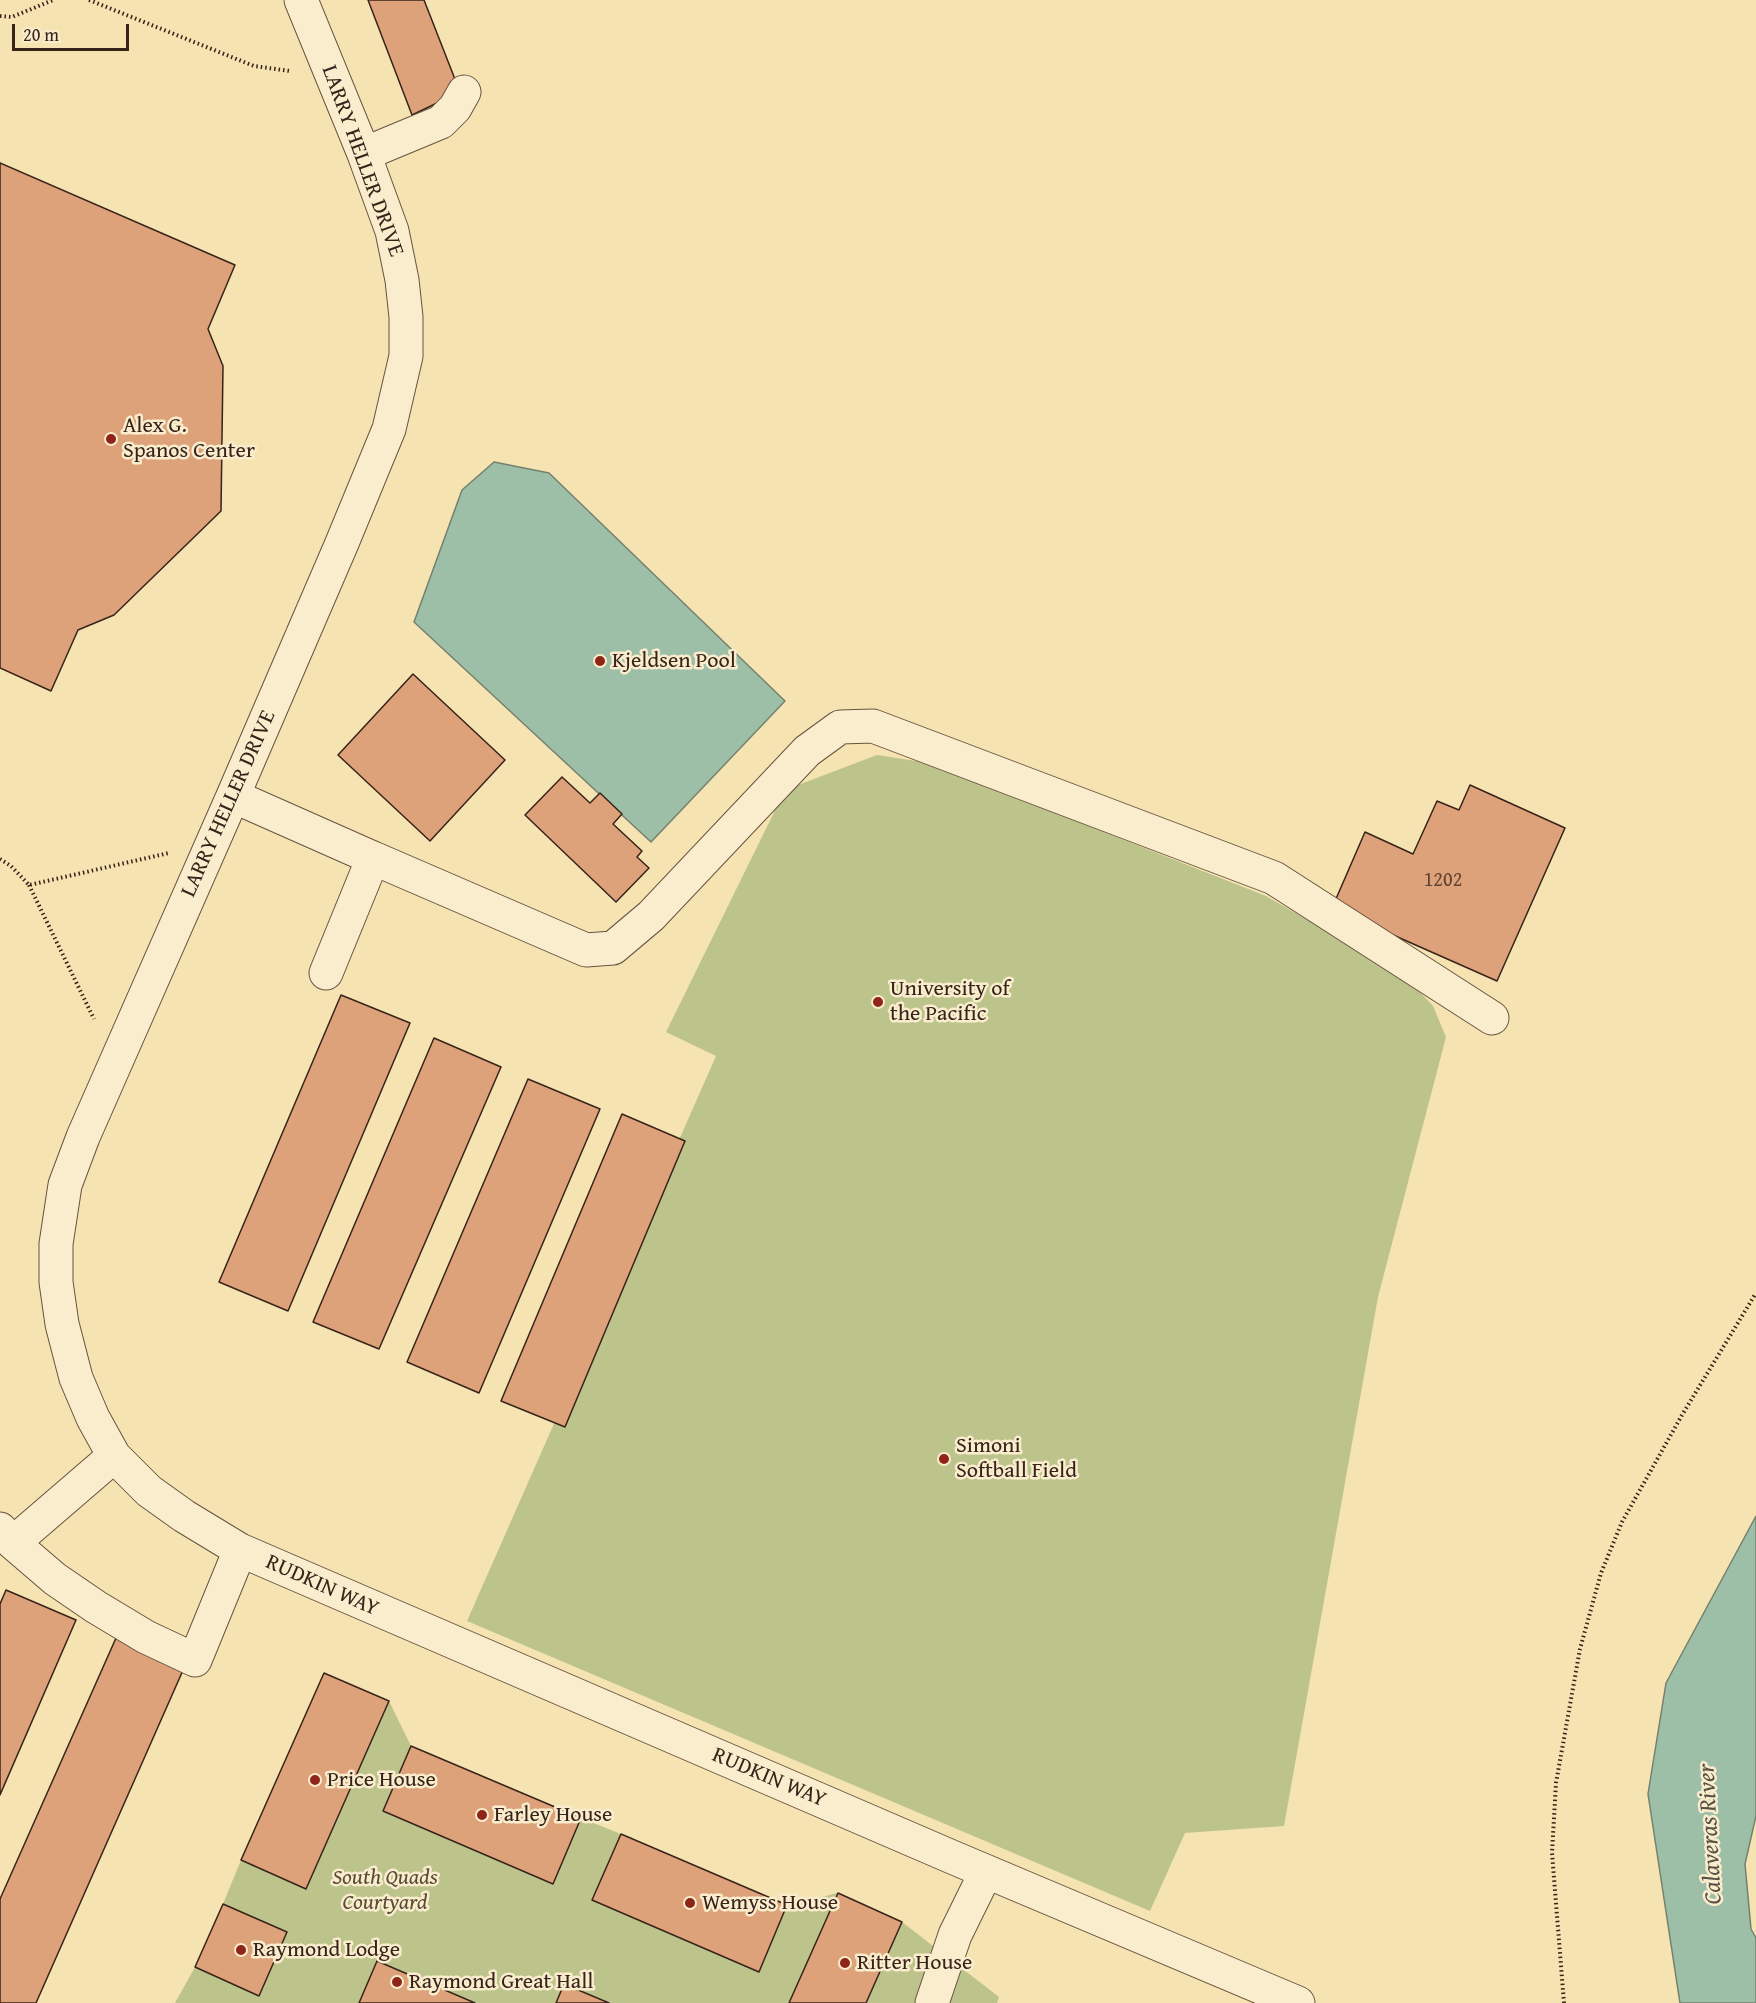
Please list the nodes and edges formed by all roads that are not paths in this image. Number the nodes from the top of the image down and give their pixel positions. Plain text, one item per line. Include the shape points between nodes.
1 (301, 0) edge
2 (464, 92) dead end
3 (364, 154) junction
4 (233, 796) junction
5 (373, 858) junction
6 (326, 973) dead end
7 (1492, 1018) dead end
8 (114, 1456) junction
9 (7, 1536) edge
10 (240, 1550) junction
11 (986, 1872) junction
12 (932, 2003) edge
13 (1299, 2003) edge

1 - 3 street, LARRY HELLER DRIVE
2 - 3 street via 441,122
3 - 4 street, LARRY HELLER DRIVE via 392,231 402,280 406,356 389,429
4 - 5 street
4 - 8 street, LARRY HELLER DRIVE via 65,1185 56,1281 62,1323 76,1378
5 - 6 street
5 - 7 street via 586,950 613,948 651,916 807,751 840,727 873,726 1274,878
8 - 9 street
8 - 10 street, LARRY HELLER DRIVE via 148,1491
9 - 10 street via 55,1579 96,1607 195,1660
10 - 11 street, RUDKIN WAY
11 - 12 street via 955,1935
11 - 13 street, RUDKIN WAY

